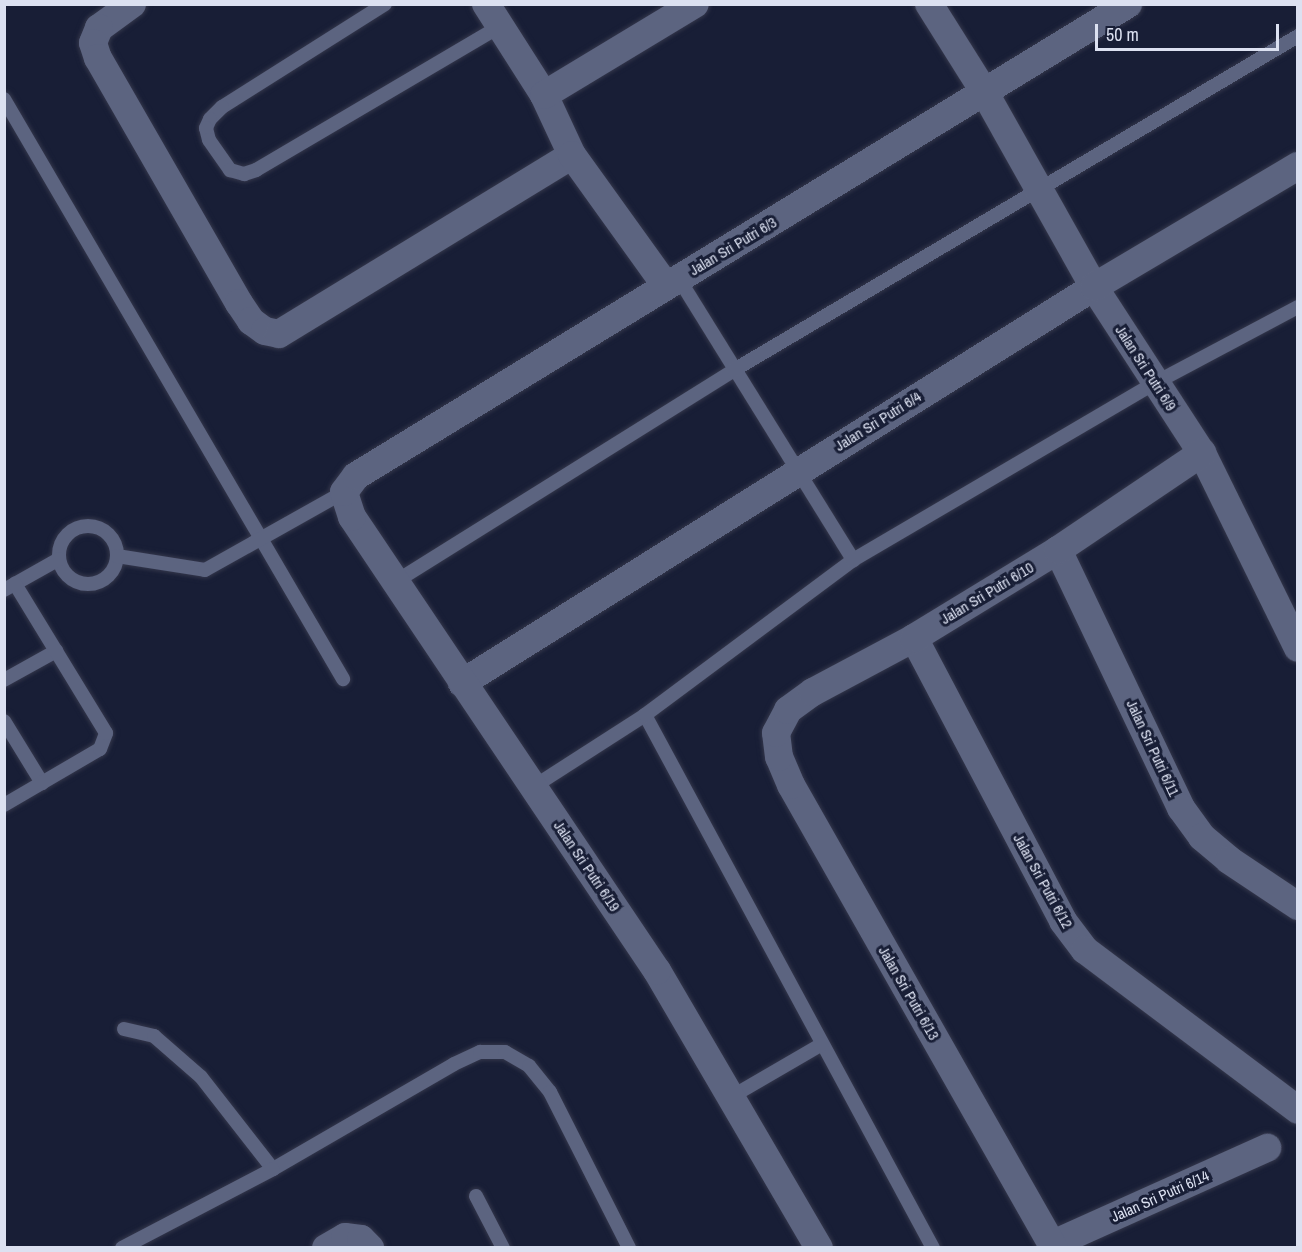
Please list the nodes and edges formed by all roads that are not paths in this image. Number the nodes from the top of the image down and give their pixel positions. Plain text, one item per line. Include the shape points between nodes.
1 (132, 4) edge
2 (385, 4) edge
3 (695, 4) edge
4 (930, 4) edge
5 (1128, 4) edge
6 (493, 15) edge
7 (1298, 36) edge
8 (985, 93) junction
9 (544, 95) junction
10 (4, 99) edge
11 (572, 155) junction
12 (1298, 166) edge
13 (1040, 190) junction
14 (672, 283) junction
15 (1094, 287) junction
16 (1298, 307) edge
17 (734, 370) junction
18 (1155, 383) junction
19 (1202, 453) junction
20 (795, 472) junction
21 (344, 492) junction
22 (263, 538) junction
23 (1058, 550) junction
24 (117, 556) junction
25 (59, 559) junction
26 (853, 560) junction
27 (395, 582) junction
28 (10, 587) edge
29 (914, 638) junction
30 (1298, 648) edge
31 (56, 651) junction
32 (343, 679) dead end
33 (4, 680) edge
34 (462, 682) junction
35 (645, 715) junction
36 (4, 721) edge
37 (776, 733) joint
38 (42, 783) junction
39 (533, 787) junction
40 (4, 805) edge
41 (1298, 906) edge
42 (124, 1029) dead end
43 (822, 1044) junction
44 (731, 1097) junction
45 (1298, 1110) edge
46 (1267, 1148) dead end
47 (273, 1169) junction
48 (476, 1196) dead end
49 (366, 1243) edge
50 (1053, 1246) edge
51 (122, 1248) edge
52 (326, 1248) edge
53 (503, 1248) edge
54 (628, 1248) edge
55 (819, 1248) edge
56 (933, 1248) edge

1 - 11 street via 99,28 93,43 98,58 239,303 251,321 265,331 279,334
2 - 6 lane via 222,106 206,128 209,140 230,170 244,174 256,170
3 - 9 street
4 - 8 street, Jalan Sri Putri 6/9
5 - 8 street, Jalan Sri Putri 6/3
6 - 9 street
7 - 13 lane
8 - 13 street, Jalan Sri Putri 6/9
8 - 14 street, Jalan Sri Putri 6/3
9 - 11 street
10 - 22 lane via 178,401
11 - 14 street
12 - 15 street, Jalan Sri Putri 6/4
13 - 15 street, Jalan Sri Putri 6/9
13 - 17 lane
14 - 17 lane
14 - 21 street, Jalan Sri Putri 6/3 via 356,476
15 - 18 street, Jalan Sri Putri 6/9
15 - 20 street, Jalan Sri Putri 6/4
16 - 18 lane
17 - 20 lane
17 - 27 lane
18 - 19 street, Jalan Sri Putri 6/9
18 - 26 lane
19 - 23 street, Jalan Sri Putri 6/10
19 - 30 street, Jalan Sri Putri 6/9
20 - 26 lane
20 - 34 street, Jalan Sri Putri 6/4
21 - 22 lane
21 - 27 street, Jalan Sri Putri 6/19 via 352,517
22 - 24 lane via 205,570
22 - 32 lane
23 - 29 street, Jalan Sri Putri 6/10
23 - 41 street, Jalan Sri Putri 6/11 via 1181,808 1202,837 1229,860
24 - 25 lane via 106,577 91,583 70,578
24 - 25 lane via 112,538 103,530 82,526 64,538
25 - 28 lane
26 - 35 lane
27 - 34 street, Jalan Sri Putri 6/19
28 - 31 lane
29 - 37 street, Jalan Sri Putri 6/10 via 813,692 788,710
29 - 45 street, Jalan Sri Putri 6/12 via 1063,921 1085,950
31 - 33 lane
31 - 38 lane via 106,733 105,742
34 - 39 street, Jalan Sri Putri 6/19
35 - 39 lane
35 - 43 lane
36 - 38 lane
37 - 50 street, Jalan Sri Putri 6/13 via 779,757 790,785
38 - 40 lane
39 - 44 street, Jalan Sri Putri 6/19 via 657,971
42 - 47 lane via 154,1035 201,1077
43 - 44 lane
43 - 56 lane
44 - 55 street, Jalan Sri Putri 6/19
46 - 50 street, Jalan Sri Putri 6/14
47 - 51 lane
47 - 54 lane via 454,1064 480,1052 505,1052 529,1066 549,1092
48 - 53 lane
49 - 52 street via 345,1237

